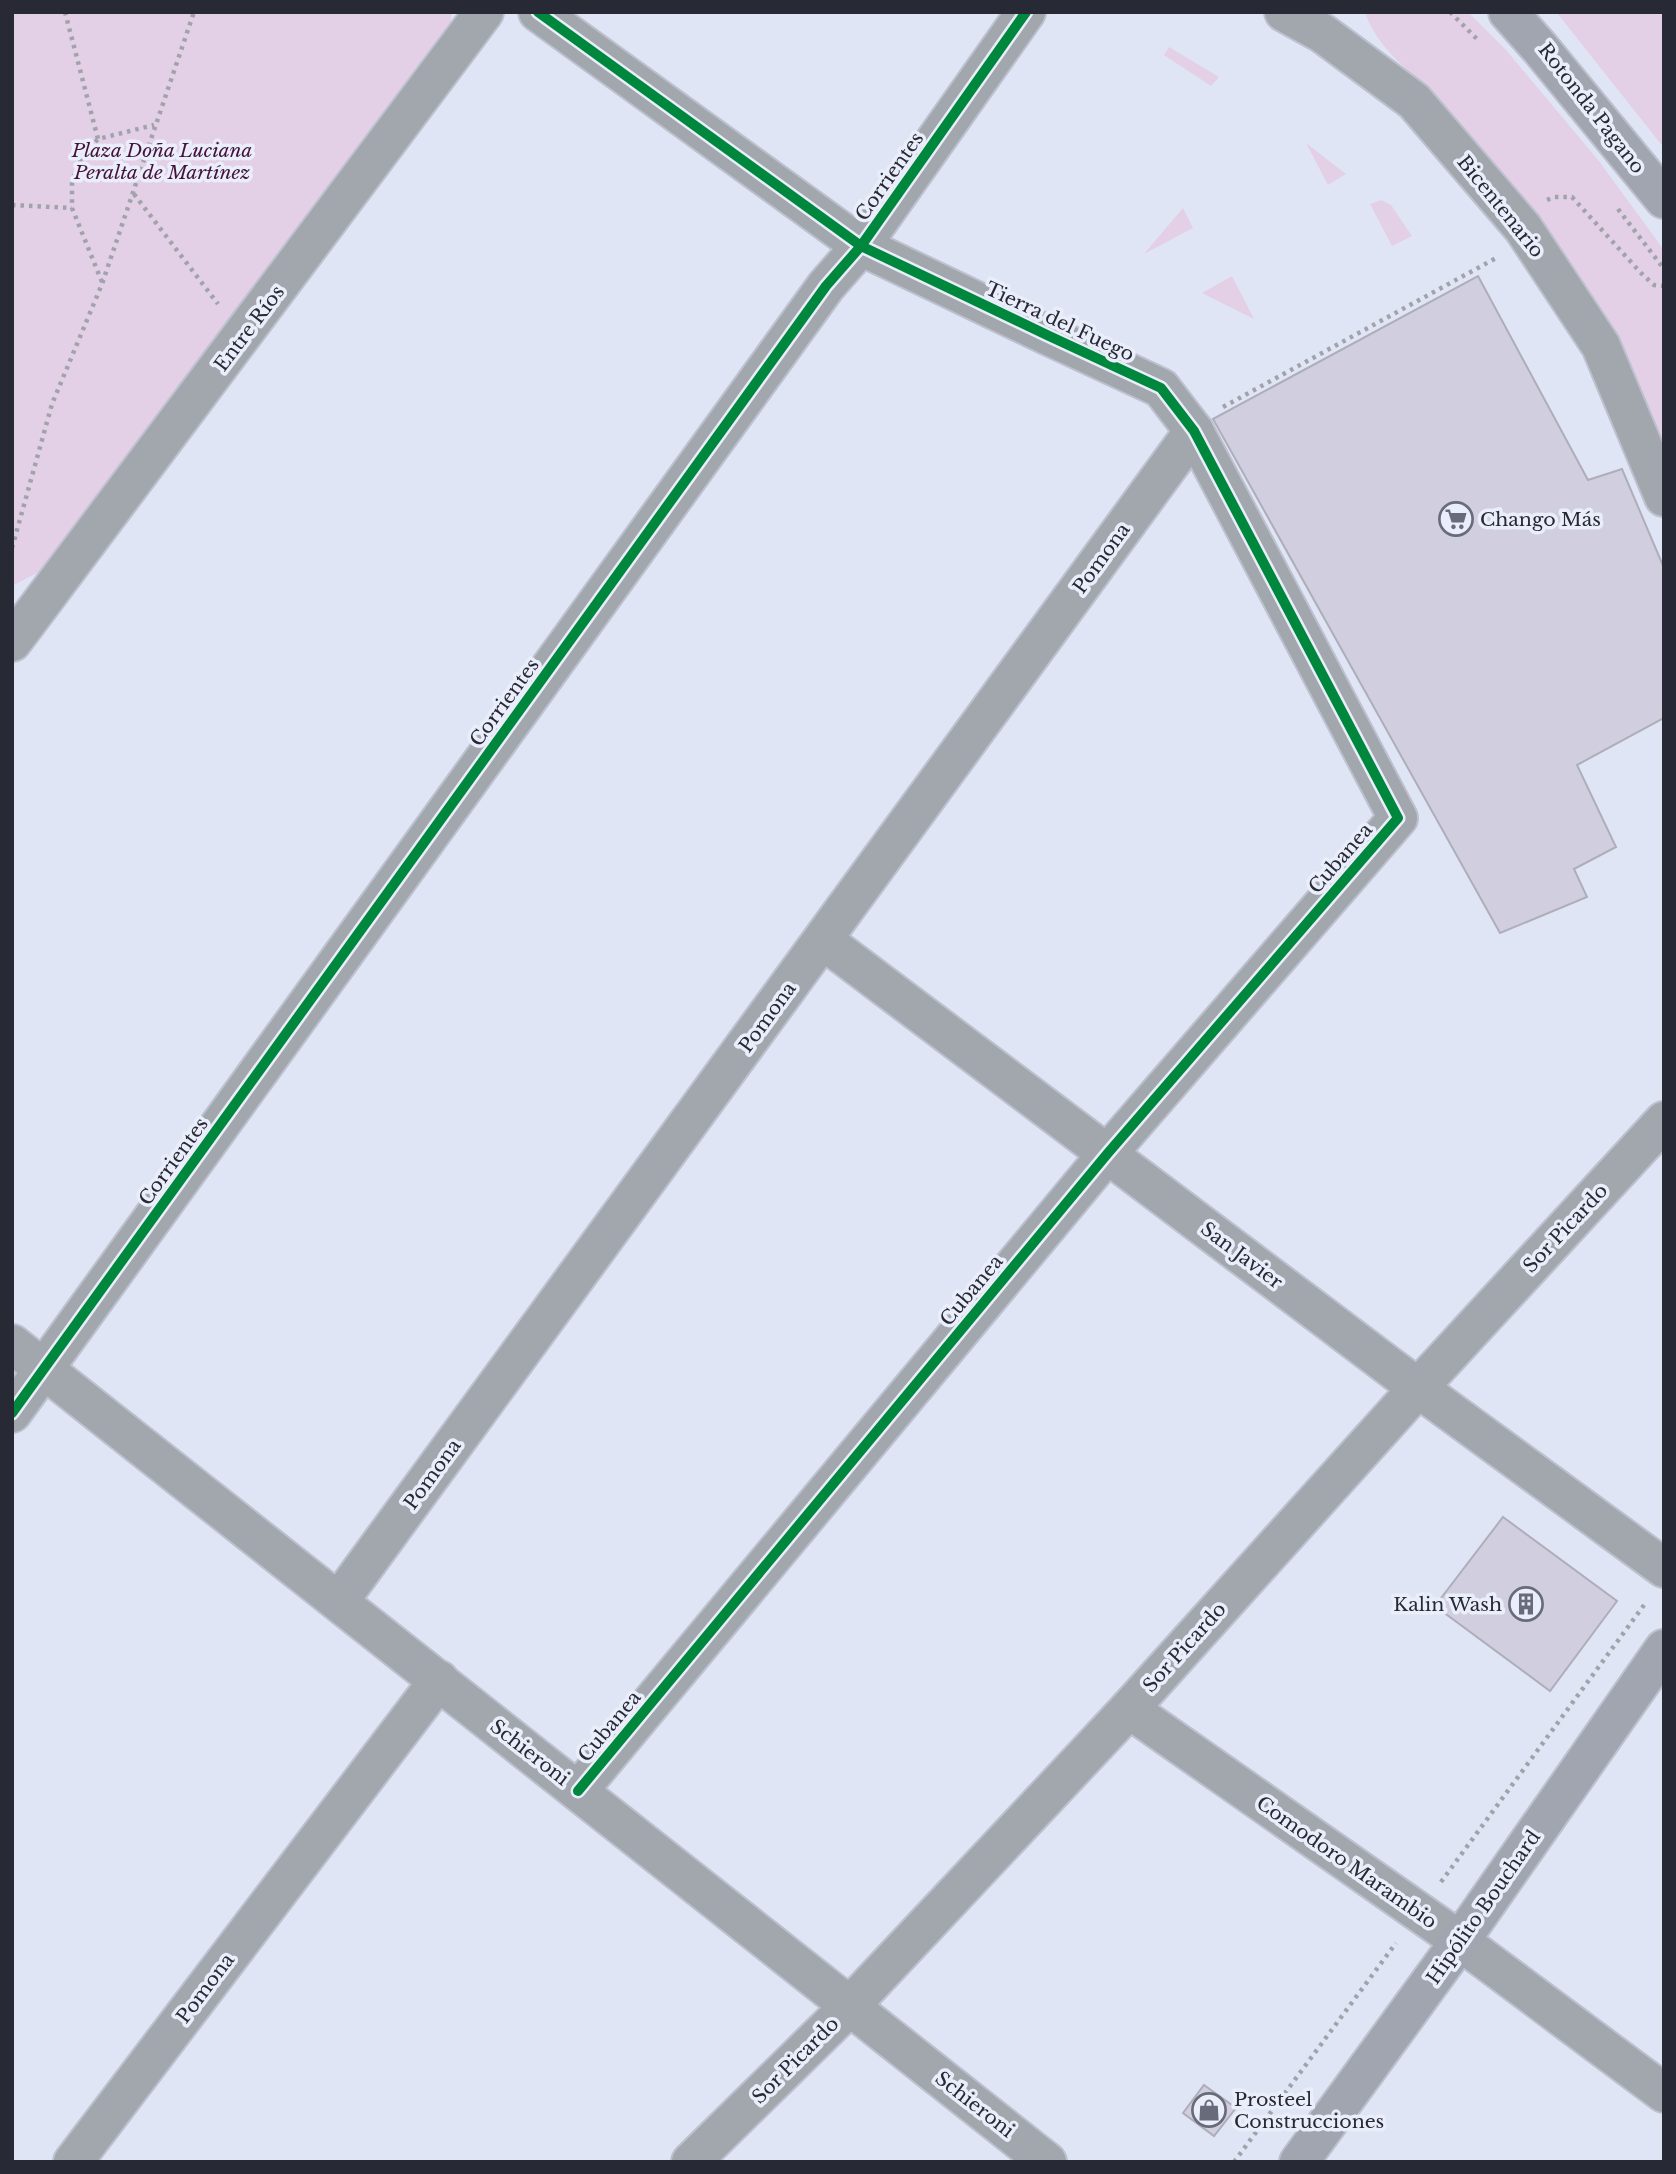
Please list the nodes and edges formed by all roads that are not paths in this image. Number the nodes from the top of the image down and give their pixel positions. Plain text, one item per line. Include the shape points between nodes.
1 (484, 12) edge
2 (538, 12) edge
3 (1026, 12) edge
4 (1284, 12) edge
5 (1508, 12) edge
6 (1325, 23) edge
7 (1535, 30) edge
8 (1664, 199) edge
9 (861, 246) junction
10 (1189, 425) junction
11 (1664, 497) edge
12 (13, 638) edge
13 (1398, 818) joint
14 (822, 940) junction
15 (1664, 1121) edge
16 (1108, 1153) junction
17 (12, 1344) edge
18 (45, 1368) junction
19 (1418, 1388) junction
20 (12, 1413) edge
21 (1656, 1584) edge
22 (339, 1601) junction
23 (1664, 1649) edge
24 (439, 1680) junction
25 (1129, 1709) junction
26 (578, 1791) junction
27 (1460, 1941) junction
28 (850, 2006) junction
29 (1664, 2093) edge
30 (73, 2162) edge
31 (691, 2162) edge
32 (1047, 2162) edge
33 (1299, 2162) edge

1 - 12 street, Entre Ríos
2 - 9 street, Tierra del Fuego
3 - 9 street, Corrientes
4 - 6 street, Bicentenario
5 - 7 main road, Rotonda Pagano
6 - 11 street, Bicentenario via 1414,101 1523,228 1601,346
7 - 8 main road, Rotonda Pagano
9 - 10 street, Tierra del Fuego via 1161,388
9 - 18 street, Corrientes via 826,286
10 - 13 street, Tierra del Fuego
10 - 14 street, Pomona
13 - 16 street, Cubanea
14 - 16 street, San Javier
14 - 22 street, Pomona
15 - 19 street, Sor Picardo
16 - 19 street, San Javier
16 - 26 street, Cubanea
17 - 18 street, Schieroni
18 - 20 street, Corrientes
18 - 22 street, Schieroni
19 - 21 street, San Javier
19 - 25 street, Sor Picardo
22 - 24 street, Schieroni
23 - 27 main road, Hipólito Bouchard
24 - 26 street, Schieroni
24 - 30 street, Pomona
25 - 27 street, Comodoro Marambio
25 - 28 street, Sor Picardo
26 - 28 street, Schieroni
27 - 29 street, Comodoro Marambio
27 - 33 main road, Hipólito Bouchard
28 - 31 street, Sor Picardo
28 - 32 street, Schieroni

